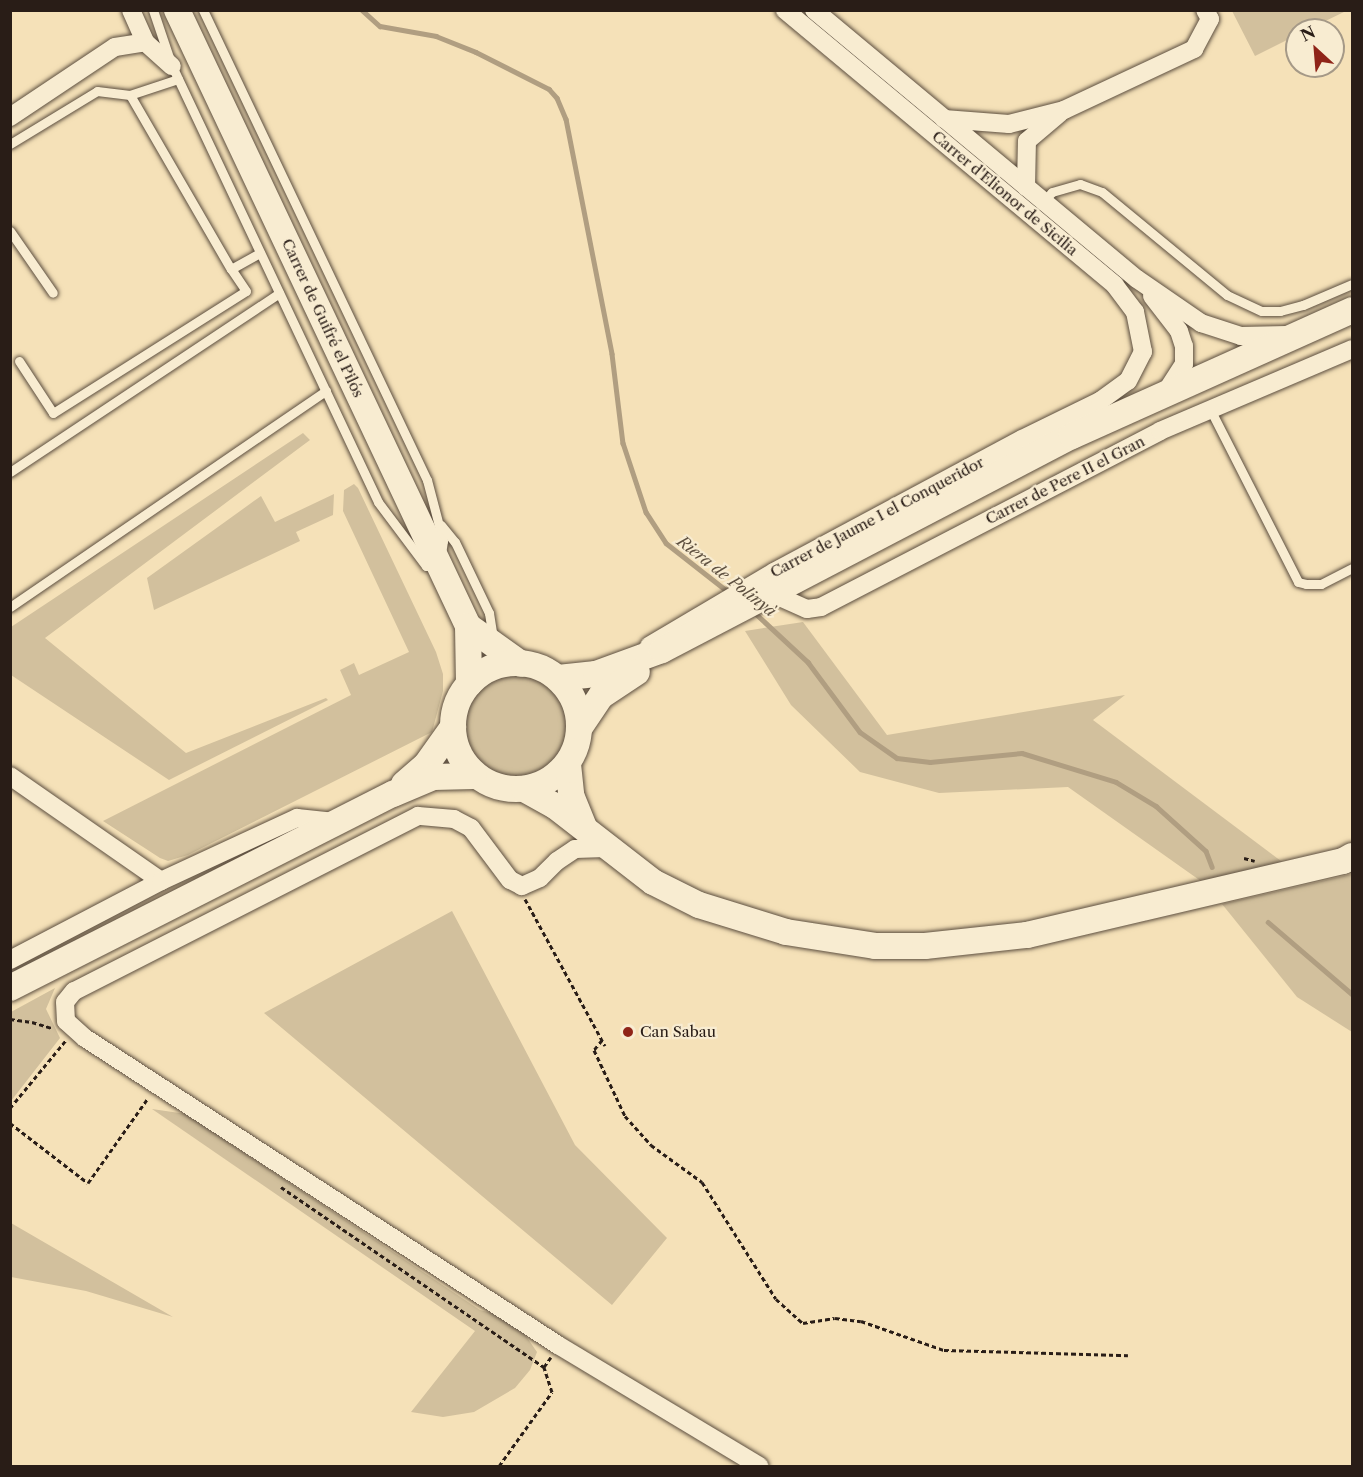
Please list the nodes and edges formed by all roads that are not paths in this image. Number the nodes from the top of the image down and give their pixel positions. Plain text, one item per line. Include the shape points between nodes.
1 (131, 10) edge
2 (153, 10) edge
3 (177, 10) edge
4 (203, 10) edge
5 (786, 10) edge
6 (814, 10) edge
7 (1204, 10) edge
8 (145, 42) junction
9 (175, 73) junction
10 (130, 95) junction
11 (1064, 110) junction
12 (10, 117) edge
13 (944, 119) junction
14 (10, 144) edge
15 (1026, 187) junction
16 (1043, 202) junction
17 (10, 231) edge
18 (260, 253) junction
19 (231, 269) junction
20 (1137, 279) junction
21 (1353, 284) edge
22 (53, 293) dead end
23 (279, 293) junction
24 (1353, 310) edge
25 (1353, 328) edge
26 (1301, 334) junction
27 (1353, 349) edge
28 (20, 361) dead end
29 (326, 391) junction
30 (1165, 394) junction
31 (1100, 401) joint
32 (1210, 409) junction
33 (10, 472) edge
34 (439, 523) junction
35 (439, 564) junction
36 (1353, 568) edge
37 (772, 601) junction
38 (10, 607) edge
39 (738, 616) junction
40 (468, 626) junction
41 (494, 644) junction
42 (629, 662) junction
43 (521, 664) junction
44 (558, 678) junction
45 (469, 684) junction
46 (580, 727) junction
47 (453, 728) junction
48 (568, 764) junction
49 (10, 776) edge
50 (474, 776) junction
51 (524, 789) junction
52 (393, 794) junction
53 (335, 822) junction
54 (577, 823) junction
55 (606, 848) junction
56 (1350, 860) edge
57 (557, 861) junction
58 (161, 881) junction
59 (10, 960) edge
60 (10, 988) edge
61 (759, 1467) edge

1 - 8 street
2 - 9 lane
3 - 35 main road, Carrer de Guifré el Pilós
4 - 34 lane via 427,480
5 - 31 street, Carrer d'Elionor de Sicilia via 1115,285 1135,312 1143,352 1128,381
6 - 13 street, Carrer d'Elionor de Sicilia
7 - 11 street via 1210,19 1194,49
8 - 9 street
8 - 12 street via 115,47
9 - 10 lane
9 - 18 lane
10 - 14 lane via 97,91
10 - 19 lane
11 - 13 street via 1009,124
11 - 15 street via 1027,141
13 - 15 street, Carrer d'Elionor de Sicilia
15 - 16 street, Carrer d'Elionor de Sicilia
16 - 20 street, Carrer d'Elionor de Sicilia
16 - 21 lane via 1052,192 1080,184 1102,192 1227,295 1262,311 1303,305
17 - 22 lane
18 - 19 lane
18 - 23 lane
19 - 28 lane via 246,291 53,413
20 - 26 street, Carrer d'Elionor de Sicilia via 1201,323 1241,336
20 - 30 street, Carrer d'Elionor de Sicilia via 1179,331 1184,346 1184,364
23 - 29 lane
23 - 33 lane
24 - 26 main road
25 - 37 main road via 1118,431
26 - 30 main road
27 - 32 street, Carrer de Pere II el Gran
29 - 35 lane via 378,502 426,566
29 - 38 lane
30 - 37 main road via 975,485
31 - 42 street, Carrer de Jaume I el Conqueridor via 774,572 658,639
32 - 36 lane via 1298,582 1321,584
32 - 37 street, Carrer de Pere II el Gran via 1160,431 821,607 807,609
34 - 35 lane via 443,541
34 - 41 lane via 455,542 489,613
35 - 40 main road, Carrer de Guifré el Pilós
37 - 39 main road
39 - 42 main road
39 - 46 main road via 611,688
40 - 41 main road
40 - 45 main road, Carrer de Guifré el Pilós
41 - 43 main road
42 - 44 main road via 589,676
43 - 44 main road via 541,668
43 - 45 main road via 494,668
44 - 46 main road via 574,700
45 - 47 main road via 459,700
46 - 48 main road
47 - 50 main road via 457,746
47 - 52 main road via 426,765
48 - 51 main road via 540,784
48 - 54 main road
49 - 58 street
50 - 51 main road via 496,786
50 - 52 main road via 433,777
51 - 54 main road
52 - 53 main road
53 - 58 street via 297,818
53 - 60 main road
54 - 55 main road
54 - 57 street
55 - 56 main road via 653,882 699,905 786,932 875,946 925,946 1027,935
55 - 57 street via 575,849
57 - 61 street via 540,878 522,886 510,880 471,828 454,819 418,816 74,991 65,1002 66,1021 558,1345
58 - 59 street

